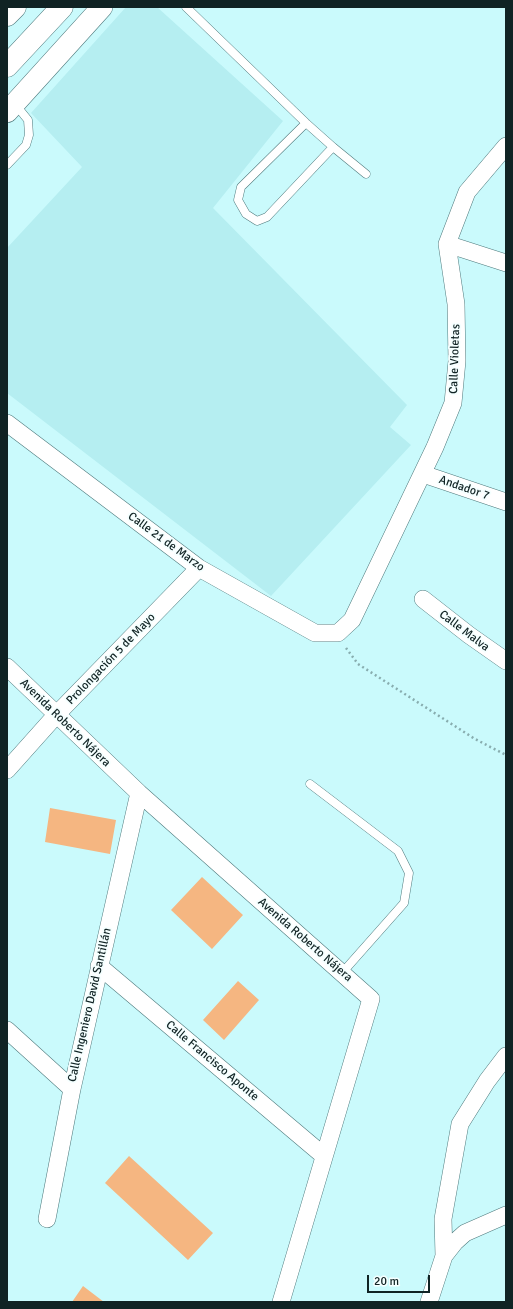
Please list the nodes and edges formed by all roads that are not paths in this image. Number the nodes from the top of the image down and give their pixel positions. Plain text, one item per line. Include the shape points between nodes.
1 (14, 7) edge
2 (62, 7) edge
3 (102, 7) edge
4 (186, 7) edge
5 (7, 15) edge
6 (7, 66) edge
7 (11, 108) edge
8 (306, 123) junction
9 (506, 146) edge
10 (333, 147) junction
11 (7, 165) edge
12 (366, 174) dead end
13 (447, 244) junction
14 (506, 263) edge
15 (9, 430) edge
16 (423, 474) junction
17 (506, 502) edge
18 (199, 568) junction
19 (423, 599) dead end
20 (338, 633) joint
21 (504, 654) edge
22 (7, 667) edge
23 (57, 714) junction
24 (7, 770) edge
25 (310, 784) dead end
26 (139, 793) junction
27 (100, 966) junction
28 (342, 973) junction
29 (7, 1030) edge
30 (506, 1056) edge
31 (72, 1089) junction
32 (324, 1156) junction
33 (506, 1215) edge
34 (47, 1218) dead end
35 (444, 1256) junction
36 (281, 1302) edge
37 (429, 1302) edge

1 - 5 main road
2 - 6 main road
3 - 7 street
4 - 8 lane
7 - 11 lane via 28,120 29,134 26,145
8 - 10 lane
8 - 10 lane via 242,187 238,200 246,214 257,221 267,217
9 - 13 street, Calle Violetas via 467,192
10 - 12 lane
13 - 14 street
13 - 16 street, Calle Violetas via 456,304 457,361 453,403
15 - 18 street, Calle 21 de Marzo
16 - 17 street, Andador 7
16 - 20 street, Calle Violetas via 352,620
18 - 20 street, Calle 21 de Marzo via 315,633
18 - 23 street, Prolongación 5 de Mayo
19 - 21 street, Calle Malva via 469,636
22 - 23 street, Avenida Roberto Nájera
23 - 24 street, Prolongación 5 de Mayo
23 - 26 street, Avenida Roberto Nájera
25 - 28 lane via 398,852 409,873 404,903
26 - 27 street, Calle Ingeniero David Santillán
26 - 28 street, Avenida Roberto Nájera
27 - 31 street, Calle Ingeniero David Santillán
27 - 32 street, Calle Francisco Aponte
28 - 32 street, Avenida Roberto Nájera via 371,998
29 - 31 street
30 - 35 street via 460,1124 443,1219
31 - 34 street, Calle Ingeniero David Santillán
32 - 36 street, Avenida Roberto Nájera
33 - 35 street via 465,1232
35 - 37 street

